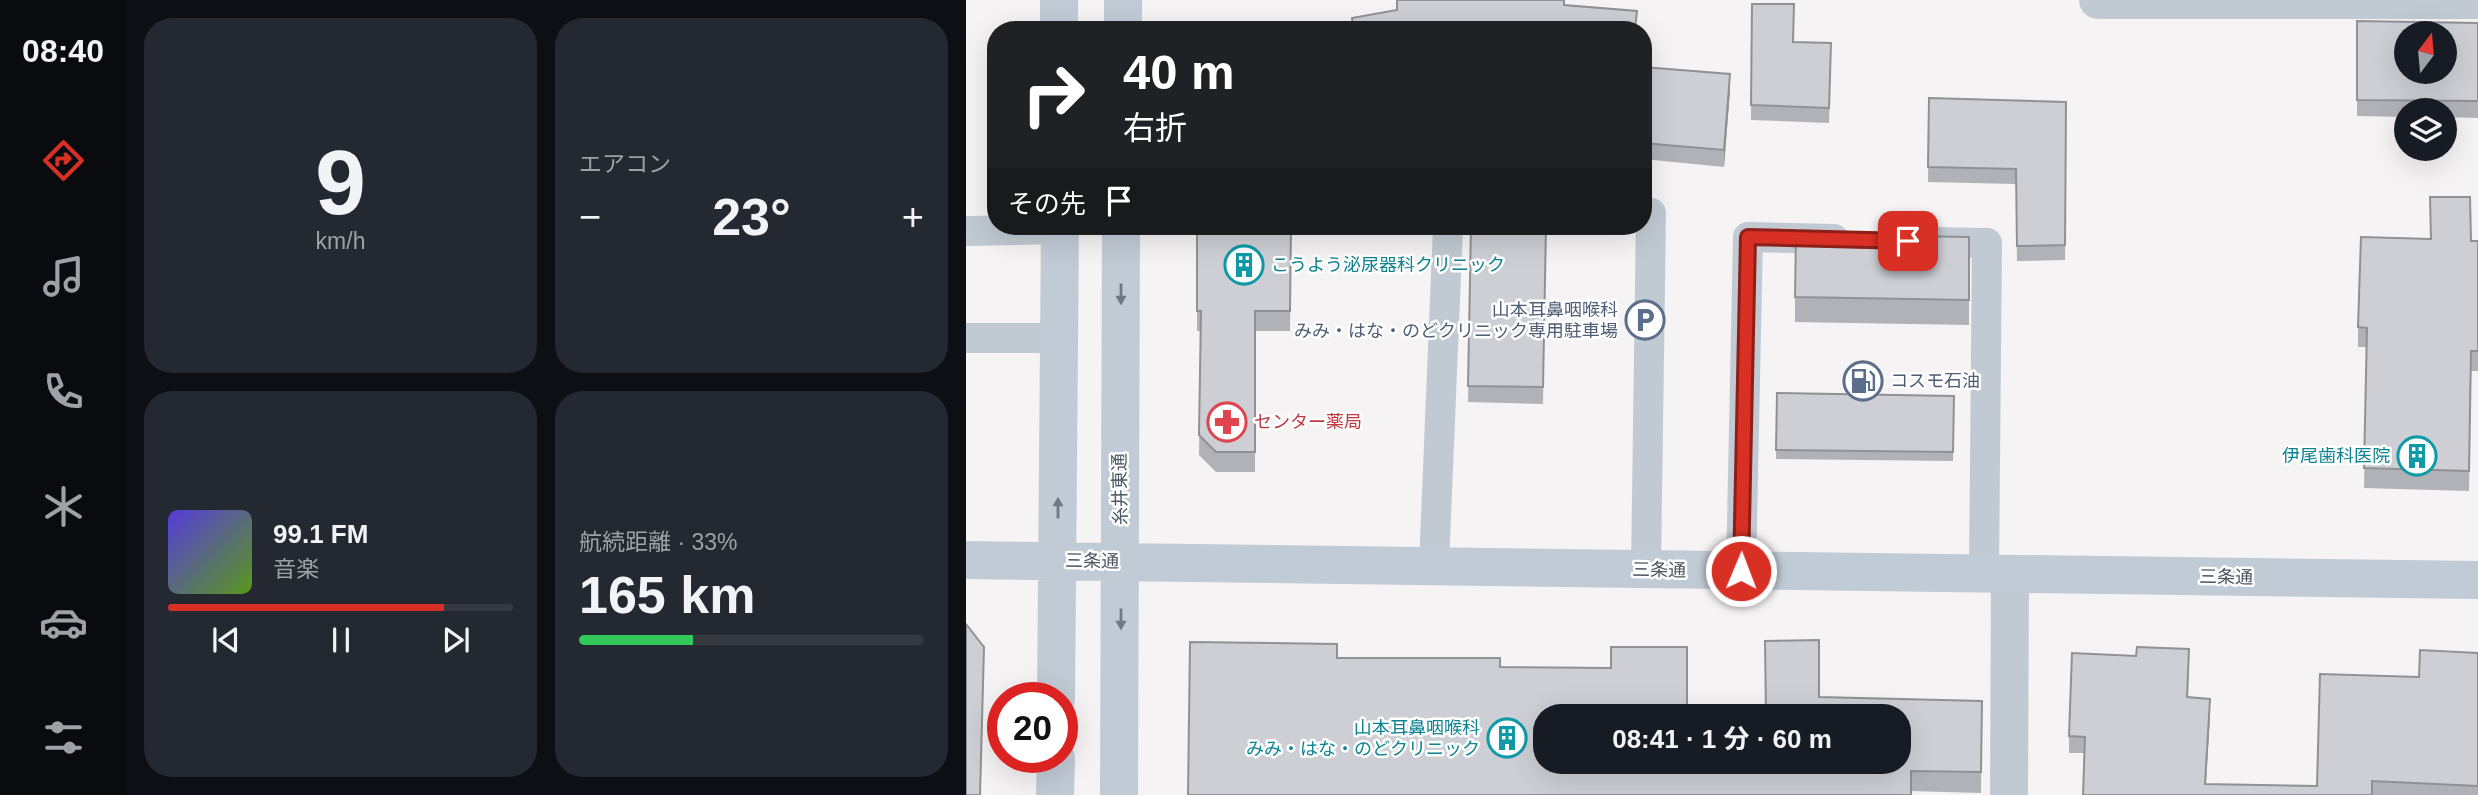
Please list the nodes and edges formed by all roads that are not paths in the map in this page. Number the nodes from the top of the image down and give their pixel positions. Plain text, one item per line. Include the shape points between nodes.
1 (1059, 0) edge
2 (1123, 0) edge
3 (2098, 0) edge
4 (2478, 0) edge
5 (1059, 21) edge
6 (1123, 21) edge
7 (987, 230) edge
8 (966, 231) edge
9 (1060, 235) edge
10 (1121, 235) edge
11 (1448, 235) edge
12 (1651, 235) edge
13 (1868, 240) edge
14 (1908, 241) edge
15 (966, 338) edge
16 (1059, 338) junction
17 (966, 560) edge
18 (1058, 561) junction
19 (1121, 562) junction
20 (1434, 566) junction
21 (1646, 570) junction
22 (1741, 571) junction
23 (1997, 574) junction
24 (2478, 580) edge
25 (1056, 682) edge
26 (1056, 773) edge
27 (1055, 795) edge
28 (1119, 795) edge
29 (2009, 795) edge

1 - 5 street
2 - 6 street
3 - 4 street
7 - 8 lane
9 - 16 street
10 -> 19 street, 糸井東通
11 - 20 lane
12 - 21 lane
13 - 22 lane via 1748,237
14 - 23 lane via 1987,243
15 - 16 lane
18 -> 16 street
17 - 18 street, 三条通
18 - 19 street, 三条通
18 - 25 street
19 - 20 street, 三条通
19 -> 28 street, 糸井東通
20 - 21 street, 三条通
21 - 22 street, 三条通
22 - 23 street, 三条通
23 - 24 street, 三条通
23 - 29 street
26 - 27 street

